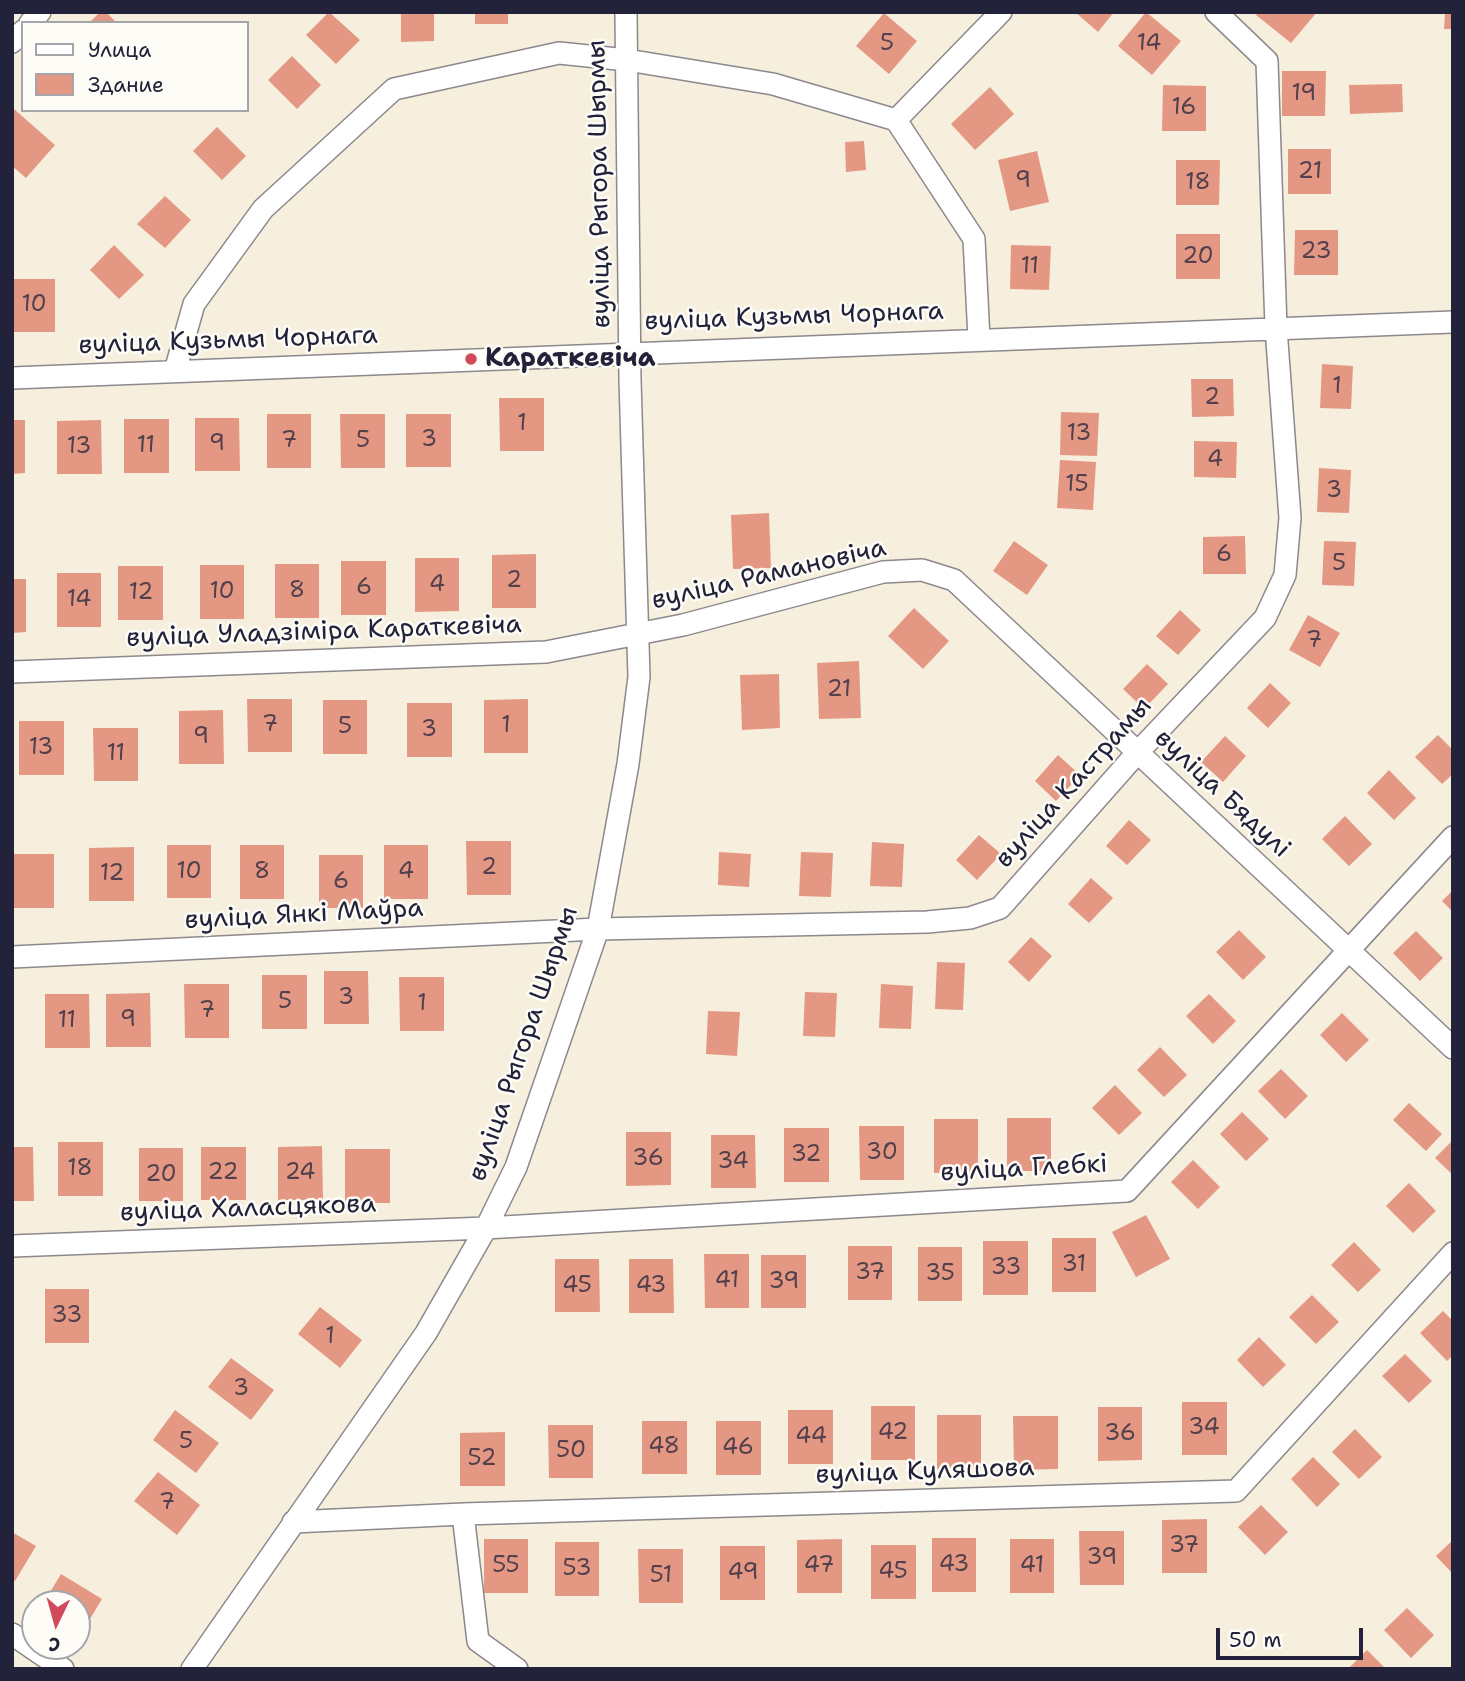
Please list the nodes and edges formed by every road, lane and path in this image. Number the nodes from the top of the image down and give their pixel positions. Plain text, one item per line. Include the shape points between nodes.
1 (626, 12) edge
2 (1001, 12) edge
3 (1216, 12) edge
4 (627, 61) junction
5 (896, 120) junction
6 (1453, 322) edge
7 (1276, 328) junction
8 (979, 339) junction
9 (630, 351) junction
10 (175, 372) junction
11 (12, 378) edge
12 (954, 580) joint
13 (637, 635) junction
14 (12, 672) edge
15 (1137, 753) junction
16 (1453, 837) edge
17 (598, 929) junction
18 (1348, 951) junction
19 (12, 957) edge
20 (1453, 1048) edge
21 (486, 1228) junction
22 (12, 1246) edge
23 (1453, 1253) edge
24 (463, 1514) junction
25 (293, 1522) junction
26 (12, 1634) edge
27 (63, 1669) edge
28 (192, 1669) edge
29 (517, 1669) edge

1 - 4 street, вуліца Рыгора Шырмы
2 - 5 street
3 - 7 street, вуліца Кастрамы via 1267,61
4 - 5 street via 773,84
4 - 9 street, вуліца Рыгора Шырмы
4 - 10 street via 559,53 394,89 264,209 194,304
5 - 8 street via 974,239
6 - 7 street, вуліца Кузьмы Чорнага
7 - 8 street, вуліца Кузьмы Чорнага
7 - 15 street, вуліца Кастрамы via 1290,518 1285,575 1265,618
8 - 9 street, вуліца Кузьмы Чорнага
9 - 10 street, вуліца Кузьмы Чорнага
9 - 13 street, вуліца Рыгора Шырмы
10 - 11 street, вуліца Кузьмы Чорнага
12 - 13 street, вуліца Рамановіча via 922,570 884,572
12 - 15 street, вуліца Бядулі
13 - 14 street, вуліца Уладзіміра Караткевіча via 547,652
13 - 17 street, вуліца Рыгора Шырмы via 639,677 628,764
15 - 17 street, вуліца Кастрамы via 1000,908 970,918
15 - 18 street, вуліца Бядулі
16 - 18 street, вуліца Глебкі
17 - 19 street, вуліца Янкі Маўра
17 - 21 street, вуліца Рыгора Шырмы via 516,1167
18 - 20 street, вуліца Бядулі
18 - 21 street, вуліца Глебкі via 1127,1191
21 - 22 street, вуліца Халасцякова
21 - 25 street, вуліца Рыгора Шырмы via 426,1333
23 - 24 street, вуліца Куляшова via 1236,1491
24 - 25 street, вуліца Куляшова
24 - 29 street via 478,1641
25 - 28 street, вуліца Рыгора Шырмы
26 - 27 street

